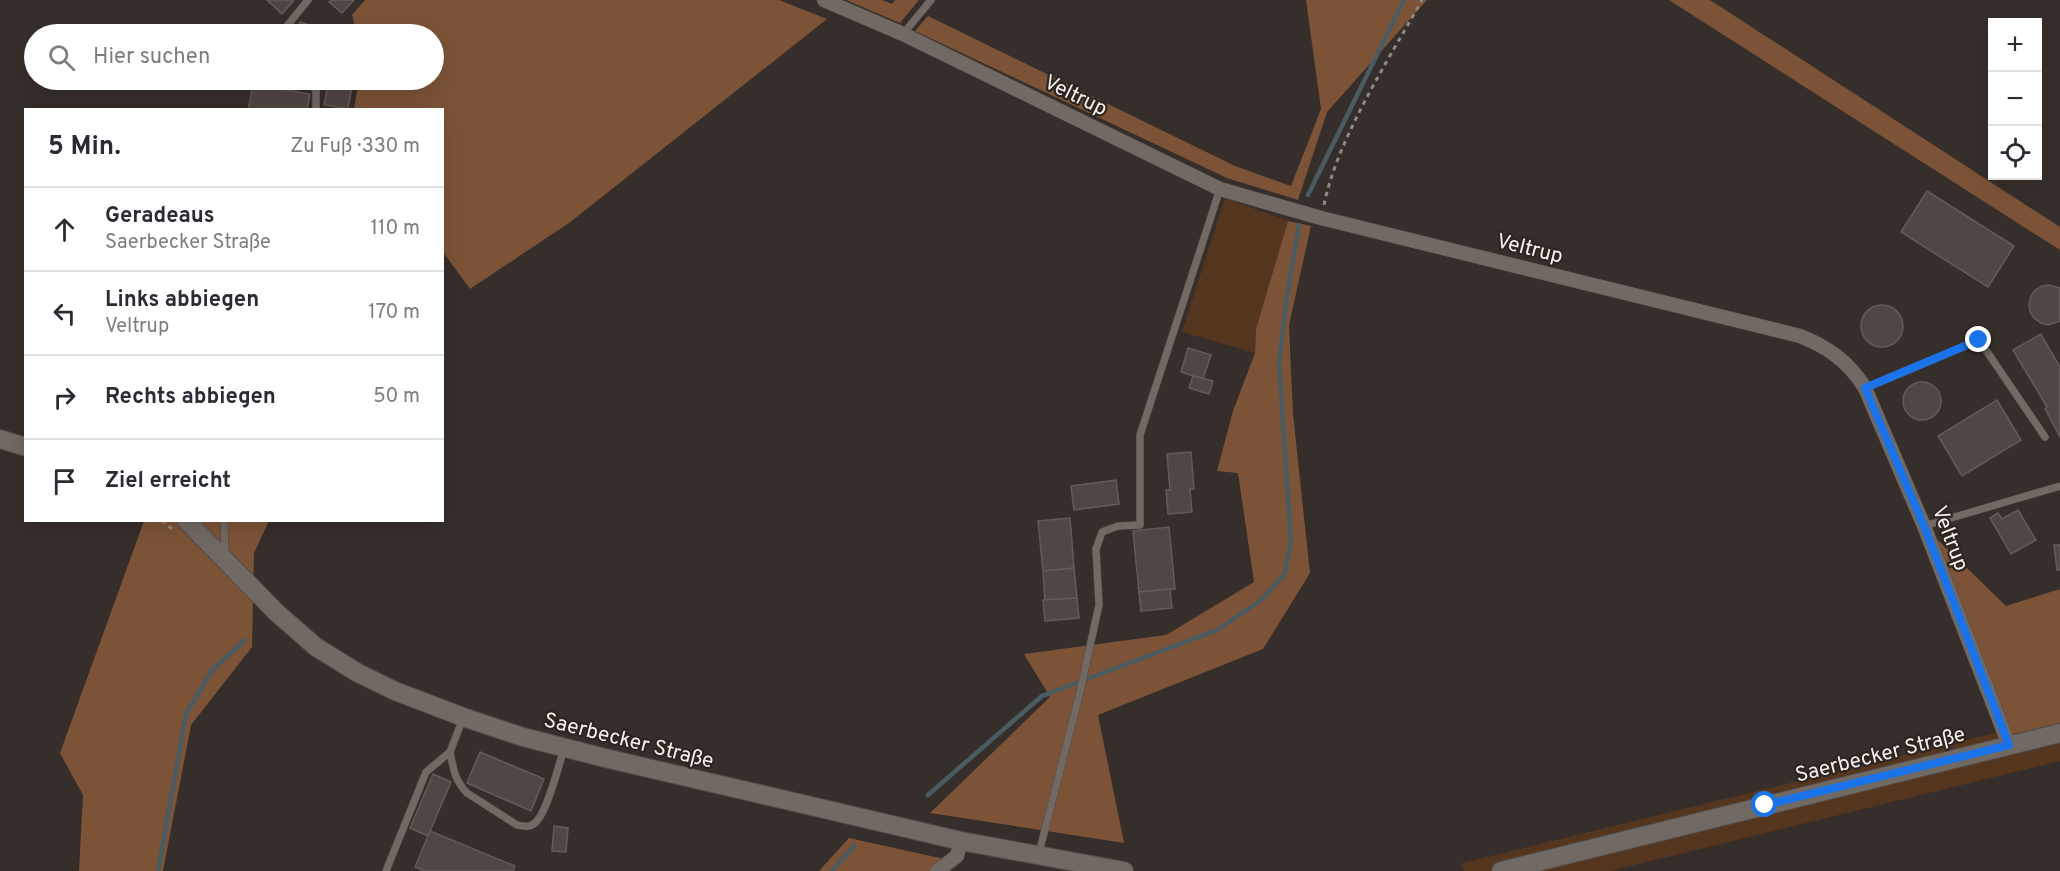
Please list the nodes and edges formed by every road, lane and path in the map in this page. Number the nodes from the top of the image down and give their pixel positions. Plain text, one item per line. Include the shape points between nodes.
1 (308, 0) edge
2 (824, 0) edge
3 (931, 0) edge
4 (1422, 0) edge
5 (288, 24) edge
6 (903, 34) junction
7 (315, 90) edge
8 (316, 108) edge
9 (1220, 189) junction
10 (1321, 218) junction
11 (1865, 388) junction
12 (2045, 437) dead end
13 (0, 439) edge
14 (24, 446) edge
15 (2060, 486) edge
16 (188, 522) edge
17 (225, 522) edge
18 (1924, 526) junction
19 (226, 560) junction
20 (463, 717) junction
21 (2060, 733) edge
22 (2009, 745) junction
23 (564, 748) junction
24 (450, 752) junction
25 (961, 841) junction
26 (1038, 856) junction
27 (386, 871) edge
28 (937, 871) edge
29 (1124, 871) edge
30 (1501, 871) edge

1 - 5 lane
2 - 6 street, Veltrup
3 - 6 lane
4 - 10 path via 1340,155
6 - 9 street, Veltrup
7 - 8 lane
9 - 10 street, Veltrup
9 - 26 lane via 1140,435 1140,525 1118,526 1102,532 1096,549 1099,606
10 - 11 street, Veltrup via 1800,336 1836,354
11 - 12 lane via 1979,340
11 - 18 street, Veltrup
13 - 14 main road
15 - 18 lane
16 - 19 main road, Saerbecker Straße
17 - 19 lane
18 - 22 street, Veltrup
19 - 20 main road, Saerbecker Straße via 277,613 335,660 395,691
20 - 23 main road, Saerbecker Straße
20 - 24 lane
21 - 22 main road, Saerbecker Straße
22 - 30 main road, Saerbecker Straße
23 - 24 lane via 540,815 526,827 466,793 454,772
23 - 25 main road, Saerbecker Straße
24 - 27 lane via 426,772
25 - 26 main road, Saerbecker Straße
25 - 28 street via 957,856
26 - 29 main road, Saerbecker Straße

